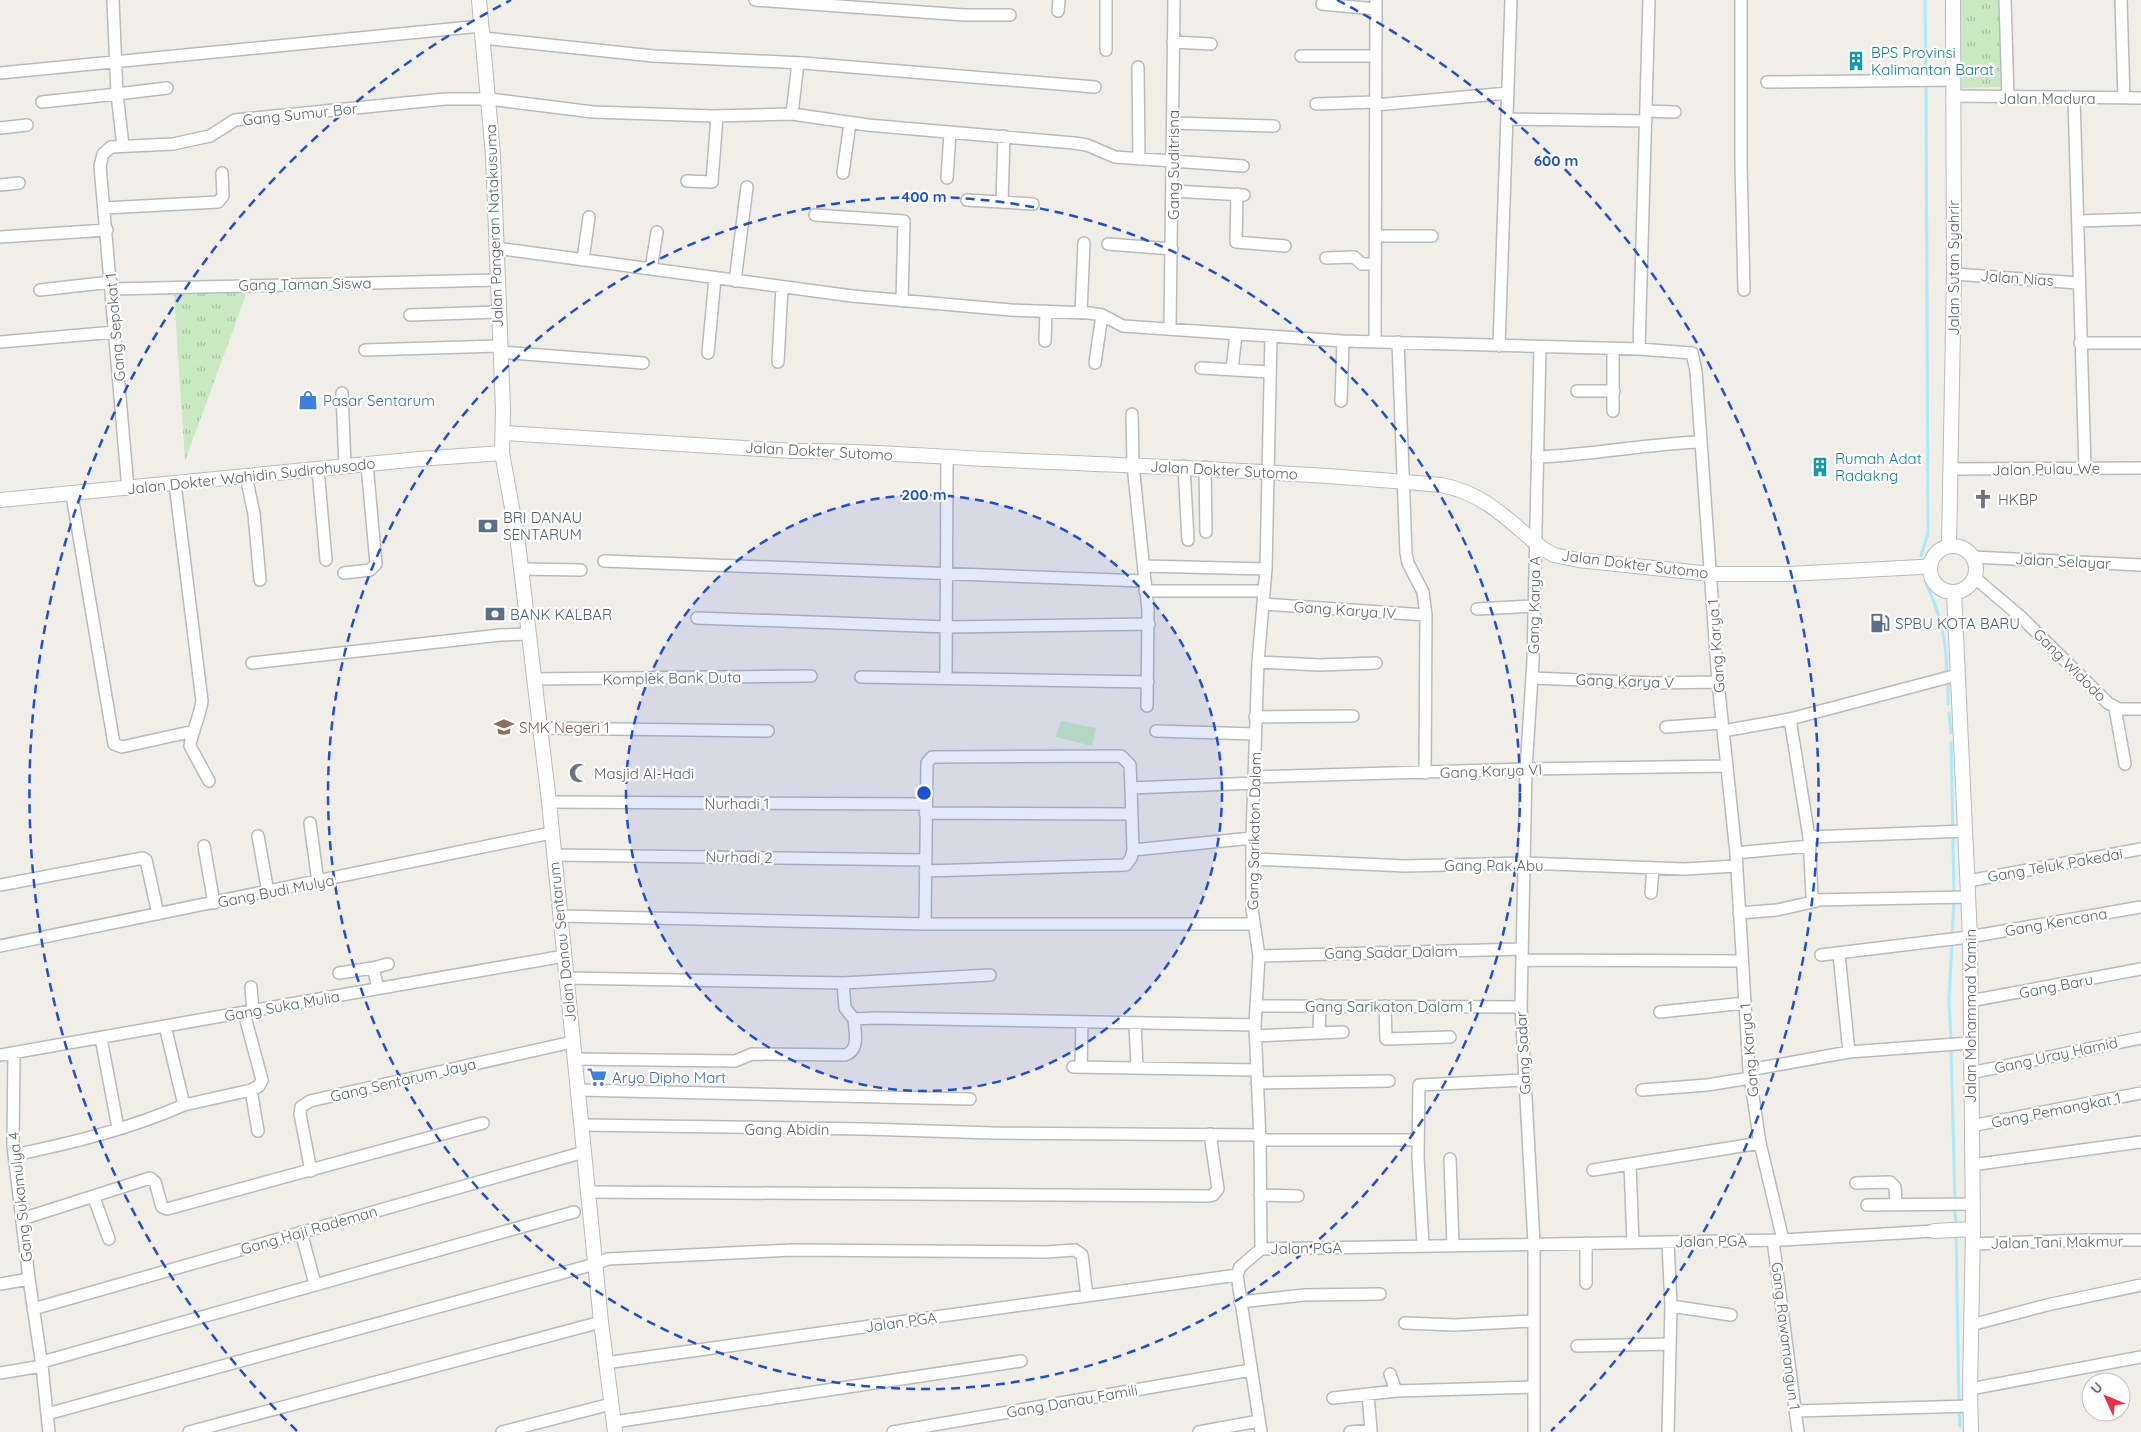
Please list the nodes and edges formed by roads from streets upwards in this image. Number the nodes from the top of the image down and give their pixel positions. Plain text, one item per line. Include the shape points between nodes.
1 (113, 0) edge
2 (479, 0) edge
3 (756, 0) edge
4 (949, 0) edge
5 (1106, 0) edge
6 (1174, 0) edge
7 (1511, 0) edge
8 (1649, 0) edge
9 (1741, 0) edge
10 (1953, 0) edge
11 (2005, 0) edge
12 (2121, 0) edge
13 (801, 2) edge
14 (1322, 4) dead end
15 (1376, 5) edge
16 (948, 12) junction
17 (1010, 15) dead end
18 (482, 32) junction
19 (1174, 42) junction
20 (1211, 44) dead end
21 (1106, 50) dead end
22 (1301, 56) dead end
23 (1375, 56) junction
24 (115, 62) junction
25 (798, 62) junction
26 (1138, 67) dead end
27 (0, 73) edge
28 (1953, 80) junction
29 (1768, 82) dead end
30 (1095, 87) dead end
31 (167, 88) dead end
32 (1508, 93) junction
33 (116, 94) junction
34 (1953, 96) junction
35 (2008, 98) junction
36 (2074, 98) junction
37 (2124, 98) junction
38 (2141, 98) edge
39 (488, 99) junction
40 (42, 102) dead end
41 (1316, 104) dead end
42 (1375, 104) junction
43 (1675, 112) dead end
44 (792, 114) junction
45 (717, 116) junction
46 (1646, 116) junction
47 (1508, 119) junction
48 (850, 123) junction
49 (1173, 123) junction
50 (27, 125) dead end
51 (1274, 126) dead end
52 (0, 128) edge
53 (950, 133) junction
54 (1004, 136) junction
55 (122, 146) junction
56 (1139, 159) junction
57 (1173, 162) junction
58 (100, 166) joint
59 (1242, 166) dead end
60 (222, 173) dead end
61 (844, 173) dead end
62 (946, 178) dead end
63 (687, 181) dead end
64 (19, 183) dead end
65 (0, 185) edge
66 (747, 187) dead end
67 (1173, 191) junction
68 (967, 200) dead end
69 (1002, 202) junction
70 (1033, 204) dead end
71 (104, 208) junction
72 (814, 215) dead end
73 (589, 217) dead end
74 (2141, 219) edge
75 (2078, 221) junction
76 (107, 230) junction
77 (657, 232) dead end
78 (1375, 236) junction
79 (1432, 236) dead end
80 (0, 237) edge
81 (1084, 243) dead end
82 (1108, 244) dead end
83 (1285, 246) dead end
84 (496, 248) junction
85 (1172, 249) junction
86 (1326, 258) dead end
87 (583, 260) junction
88 (1375, 264) junction
89 (651, 269) junction
90 (1954, 274) junction
91 (716, 278) junction
92 (498, 280) junction
93 (735, 281) junction
94 (2079, 283) junction
95 (112, 286) junction
96 (782, 287) junction
97 (40, 290) dead end
98 (1744, 290) dead end
99 (902, 301) junction
100 (1046, 311) junction
101 (498, 312) junction
102 (1081, 313) junction
103 (410, 314) dead end
104 (1102, 315) junction
105 (1170, 330) junction
106 (115, 332) junction
107 (1236, 334) junction
108 (1271, 336) junction
109 (1045, 341) dead end
110 (1343, 341) junction
111 (0, 342) edge
112 (1375, 342) junction
113 (1398, 342) junction
114 (2080, 343) junction
115 (2141, 343) edge
116 (1499, 346) junction
117 (1540, 347) junction
118 (500, 349) junction
119 (1614, 349) junction
120 (1639, 349) junction
121 (364, 350) dead end
122 (708, 353) dead end
123 (643, 362) dead end
124 (778, 362) dead end
125 (1095, 363) dead end
126 (1201, 368) dead end
127 (1232, 369) junction
128 (1270, 372) junction
129 (1577, 391) dead end
130 (1614, 391) junction
131 (342, 393) dead end
132 (1341, 401) dead end
133 (1613, 411) dead end
134 (1132, 414) dead end
135 (504, 433) junction
136 (1700, 442) junction
137 (502, 453) junction
138 (1537, 457) junction
139 (947, 458) junction
140 (367, 464) junction
141 (346, 466) junction
142 (1133, 466) junction
143 (1184, 466) junction
144 (1205, 468) junction
145 (2085, 468) junction
146 (2141, 468) edge
147 (318, 469) junction
148 (1952, 470) junction
149 (1267, 473) junction
150 (246, 476) junction
151 (1405, 482) junction
152 (174, 484) junction
153 (128, 489) junction
154 (72, 494) junction
155 (0, 500) edge
156 (1206, 532) dead end
157 (1188, 540) dead end
158 (1534, 542) junction
159 (1952, 543) junction
160 (1978, 559) junction
161 (326, 560) dead end
162 (604, 562) dead end
163 (2141, 565) edge
164 (1144, 566) junction
165 (1927, 567) junction
166 (520, 569) junction
167 (1266, 569) junction
168 (580, 570) dead end
169 (344, 572) dead end
170 (948, 573) junction
171 (1711, 574) junction
172 (260, 580) dead end
173 (1977, 581) junction
174 (1144, 586) junction
175 (1264, 591) junction
176 (1952, 595) junction
177 (1264, 604) junction
178 (1533, 606) junction
179 (1477, 609) dead end
180 (1426, 615) junction
181 (697, 618) dead end
182 (1148, 624) junction
183 (948, 627) junction
184 (528, 634) junction
185 (1258, 662) junction
186 (252, 663) dead end
187 (1376, 663) dead end
188 (1957, 675) junction
189 (811, 676) dead end
190 (861, 677) dead end
191 (946, 678) junction
192 (1532, 678) junction
193 (533, 679) junction
194 (1148, 682) junction
195 (1718, 682) junction
196 (1147, 706) dead end
197 (2115, 708) junction
198 (2141, 709) edge
199 (1353, 716) dead end
200 (1256, 717) junction
201 (1790, 719) junction
202 (1666, 727) dead end
203 (1722, 727) junction
204 (538, 728) junction
205 (1156, 730) dead end
206 (194, 731) junction
207 (768, 731) dead end
208 (1255, 734) junction
209 (2125, 764) dead end
210 (1727, 766) junction
211 (1526, 769) junction
212 (1425, 773) junction
213 (1255, 780) junction
214 (209, 781) dead end
215 (1131, 788) junction
216 (549, 802) junction
217 (926, 808) junction
218 (1131, 814) junction
219 (310, 823) dead end
220 (1966, 831) junction
221 (551, 833) junction
222 (258, 836) dead end
223 (1252, 838) junction
224 (1809, 842) junction
225 (204, 846) dead end
226 (2141, 849) edge
227 (1133, 850) junction
228 (1736, 852) junction
229 (554, 855) junction
230 (1253, 859) junction
231 (1524, 864) junction
232 (925, 866) junction
233 (1736, 866) junction
234 (1653, 868) junction
235 (1968, 881) junction
236 (318, 882) junction
237 (0, 886) edge
238 (268, 892) junction
239 (1651, 893) dead end
240 (1968, 897) junction
241 (1817, 901) junction
242 (214, 903) junction
243 (2141, 907) edge
244 (1739, 913) junction
245 (158, 914) junction
246 (560, 916) junction
247 (925, 924) junction
248 (1253, 924) junction
249 (1970, 937) junction
250 (0, 946) edge
251 (1839, 954) junction
252 (1522, 955) junction
253 (1821, 955) dead end
254 (564, 956) junction
255 (1259, 956) junction
256 (1742, 961) junction
257 (388, 964) dead end
258 (373, 968) junction
259 (2141, 969) edge
260 (339, 973) dead end
261 (990, 975) dead end
262 (566, 978) junction
263 (843, 983) junction
264 (251, 987) dead end
265 (378, 988) junction
266 (1970, 1001) junction
267 (1744, 1003) junction
268 (1320, 1005) junction
269 (1257, 1006) junction
270 (1385, 1006) junction
271 (1521, 1007) junction
272 (249, 1012) junction
273 (1660, 1012) dead end
274 (854, 1019) junction
275 (1082, 1022) junction
276 (1135, 1023) junction
277 (165, 1026) junction
278 (1255, 1031) junction
279 (1343, 1032) dead end
280 (1319, 1034) junction
281 (1450, 1037) dead end
282 (101, 1038) junction
283 (2141, 1038) edge
284 (572, 1042) junction
285 (1970, 1043) junction
286 (1849, 1052) junction
287 (14, 1054) junction
288 (0, 1055) edge
289 (574, 1059) junction
290 (1137, 1068) junction
291 (1255, 1070) junction
292 (1970, 1072) junction
293 (1750, 1074) junction
294 (1524, 1080) junction
295 (1389, 1081) dead end
296 (1257, 1083) junction
297 (251, 1090) junction
298 (578, 1090) junction
299 (1642, 1090) dead end
300 (2141, 1093) edge
301 (970, 1099) dead end
302 (184, 1105) junction
303 (483, 1122) dead end
304 (581, 1125) junction
305 (1971, 1126) junction
306 (118, 1128) junction
307 (258, 1131) dead end
308 (1210, 1134) junction
309 (1260, 1138) junction
310 (1418, 1140) junction
311 (2141, 1142) edge
312 (1760, 1143) junction
313 (584, 1152) junction
314 (14, 1155) junction
315 (1450, 1159) dead end
316 (1630, 1164) junction
317 (1971, 1165) junction
318 (1593, 1170) dead end
319 (311, 1171) junction
320 (1856, 1183) dead end
321 (588, 1192) junction
322 (1260, 1194) junction
323 (1298, 1196) dead end
324 (94, 1198) junction
325 (1896, 1203) junction
326 (1972, 1204) junction
327 (1867, 1205) dead end
328 (582, 1209) junction
329 (22, 1219) junction
330 (1973, 1229) junction
331 (1934, 1231) joint
332 (301, 1232) junction
333 (109, 1240) dead end
334 (1778, 1240) junction
335 (2141, 1240) edge
336 (1668, 1242) junction
337 (1534, 1243) junction
338 (1586, 1243) junction
339 (1633, 1243) junction
340 (1973, 1244) junction
341 (1424, 1245) junction
342 (1453, 1246) junction
343 (1261, 1249) junction
344 (595, 1264) junction
345 (1237, 1274) junction
346 (29, 1279) junction
347 (1586, 1283) dead end
348 (0, 1284) edge
349 (315, 1284) junction
350 (2141, 1286) edge
351 (1380, 1294) dead end
352 (1087, 1296) junction
353 (1240, 1302) junction
354 (1671, 1306) junction
355 (33, 1309) junction
356 (1731, 1315) dead end
357 (1533, 1321) junction
358 (600, 1322) junction
359 (1405, 1323) dead end
360 (1971, 1325) junction
361 (1670, 1344) junction
362 (1577, 1346) dead end
363 (2141, 1357) edge
364 (1021, 1360) dead end
365 (605, 1363) junction
366 (42, 1364) junction
367 (1251, 1370) junction
368 (0, 1373) edge
369 (1390, 1374) dead end
370 (1534, 1387) junction
371 (1970, 1389) junction
372 (1396, 1391) junction
373 (1368, 1394) junction
374 (1333, 1398) dead end
375 (612, 1404) junction
376 (1970, 1406) junction
377 (1796, 1411) junction
378 (47, 1414) junction
379 (615, 1427) edge
380 (1260, 1427) edge
381 (935, 1428) edge
382 (49, 1432) edge
383 (188, 1432) edge
384 (502, 1432) edge
385 (893, 1432) edge
386 (1199, 1432) edge
387 (1350, 1432) edge
388 (1534, 1432) edge
389 (1668, 1432) edge
390 (1798, 1432) edge
391 (1971, 1432) edge

1 - 24 street
2 - 18 street, Jalan Pangeran Natakusuma
3 - 13 street
4 - 16 street
5 - 21 street
6 - 19 street, Gang Suditrisna
7 - 32 street
8 - 46 street
9 - 98 street
10 - 28 street, Jalan Sutan Syahrir
11 - 35 street
12 - 37 street
13 - 16 street
14 - 15 street
15 - 23 street
16 - 17 street
18 - 24 street
18 - 25 street via 653,56
18 - 39 street, Jalan Pangeran Natakusuma
19 - 20 street
19 - 49 street, Gang Suditrisna
22 - 23 street
23 - 42 street
24 - 27 street
24 - 33 street
25 - 30 street
25 - 44 street
26 - 56 street
28 - 29 street
28 - 34 street, Jalan Sutan Syahrir
31 - 33 street
32 - 42 street
32 - 47 street
33 - 40 street
33 - 55 street
34 - 35 street, Jalan Madura
34 - 90 street, Jalan Sutan Syahrir
35 - 36 street, Jalan Madura
36 - 37 street, Jalan Madura
36 - 75 street
37 - 38 street, Jalan Madura
39 - 45 street, Gang Sumur Bor via 593,112
39 - 55 street, Gang Sumur Bor via 445,100 235,120 210,136 173,144
39 - 84 street, Jalan Pangeran Natakusuma
41 - 42 street
42 - 78 street
43 - 46 street
44 - 45 street, Gang Sumur Bor
44 - 48 street, Gang Sumur Bor
45 - 63 street via 712,182
46 - 47 street
46 - 120 street
47 - 116 street
48 - 53 street, Gang Sumur Bor
48 - 61 street
49 - 51 street
49 - 57 street, Gang Suditrisna
50 - 52 street
53 - 54 street, Gang Sumur Bor
53 - 62 street
54 - 56 street, Gang Sumur Bor via 1082,144 1115,157
54 - 69 street
55 - 58 street, Gang Sumur Bor via 108,149 101,157
56 - 57 street, Gang Sumur Bor
57 - 59 street, Gang Sumur Bor
57 - 67 street, Gang Suditrisna
58 - 71 street, Gang Sepakat 1
60 - 71 street via 223,196 218,202
64 - 65 street
66 - 93 street
67 - 83 street via 1240,195 1236,242
67 - 85 street, Gang Suditrisna
68 - 69 street
69 - 70 street
71 - 76 street, Gang Sepakat 1
72 - 99 street via 904,221
73 - 87 street
74 - 75 street
75 - 94 street
76 - 80 street
76 - 95 street, Gang Sepakat 1
77 - 89 street
78 - 79 street
78 - 88 street
81 - 102 street
82 - 85 street
84 - 87 street, Gang Karya 1
84 - 92 street, Jalan Pangeran Natakusuma
85 - 105 street, Gang Suditrisna
86 - 88 street via 1354,257 1362,264
87 - 89 street, Gang Karya 1
88 - 112 street
89 - 91 street, Gang Karya 1
90 - 94 street, Jalan Nias
90 - 148 street, Jalan Sutan Syahrir
91 - 93 street, Gang Karya 1
91 - 122 street
92 - 95 street, Gang Taman Siswa
92 - 101 street, Jalan Pangeran Natakusuma
93 - 96 street, Gang Karya 1
94 - 114 street
95 - 97 street, Gang Taman Siswa
95 - 106 street, Gang Sepakat 1
96 - 99 street, Gang Karya 1
96 - 124 street
99 - 100 street, Gang Karya 1
100 - 102 street, Gang Karya 1
100 - 109 street
101 - 103 street
101 - 118 street, Jalan Pangeran Natakusuma
102 - 104 street, Gang Karya 1
104 - 105 street, Gang Karya 1 via 1120,325
104 - 125 street
105 - 107 street, Gang Karya 1
106 - 111 street
106 - 153 street, Gang Sepakat 1
107 - 108 street, Gang Karya 1
107 - 127 street
108 - 110 street, Gang Karya 1
108 - 128 street, Gang Sarikaton Dalam
110 - 112 street, Gang Karya 1
110 - 132 street
112 - 113 street, Gang Karya 1
113 - 116 street, Gang Karya 1
113 - 151 street
114 - 115 street
114 - 145 street
116 - 117 street, Gang Karya 1
117 - 119 street, Gang Karya 1
117 - 138 street, Gang Karya A
118 - 121 street
118 - 123 street
118 - 135 street, Jalan Pangeran Natakusuma
119 - 120 street, Gang Karya 1
119 - 130 street
120 - 136 street, Gang Karya 1 via 1689,352 1693,355
126 - 127 street
127 - 128 street
128 - 149 street, Gang Sarikaton Dalam
129 - 130 street
130 - 133 street
131 - 141 street
134 - 142 street
135 - 137 street, Jalan Pangeran Natakusuma
135 - 139 street, Jalan Dokter Sutomo
136 - 138 street
136 - 171 street, Gang Karya 1
137 - 140 street, Jalan Dokter Wahidin Sudirohusodo
137 - 166 street, Jalan Danau Sentarum
138 - 158 street, Gang Karya A
139 - 142 street, Jalan Dokter Sutomo
139 - 170 street
140 - 141 street, Jalan Dokter Wahidin Sudirohusodo
140 - 169 street via 376,564 370,570
141 - 147 street, Jalan Dokter Wahidin Sudirohusodo
142 - 143 street, Jalan Dokter Sutomo
142 - 164 street
143 - 144 street, Jalan Dokter Sutomo
143 - 157 street
144 - 149 street, Jalan Dokter Sutomo
144 - 156 street
145 - 146 street, Jalan Pulau We
145 - 148 street, Jalan Pulau We
147 - 150 street, Jalan Dokter Wahidin Sudirohusodo
147 - 161 street
148 - 159 street, Jalan Sutan Syahrir
149 - 151 street, Jalan Dokter Sutomo
149 - 167 street, Gang Sarikaton Dalam
150 - 152 street, Jalan Dokter Wahidin Sudirohusodo
150 - 172 street via 254,514
151 - 158 street, Jalan Dokter Sutomo via 1468,491 1488,502
151 - 180 street via 1406,554 1423,592
152 - 153 street, Jalan Dokter Wahidin Sudirohusodo
152 - 206 street via 202,701
153 - 154 street, Jalan Dokter Wahidin Sudirohusodo
154 - 155 street, Jalan Dokter Wahidin Sudirohusodo
154 - 206 street via 114,744 122,747
158 - 171 street, Jalan Dokter Sutomo via 1562,557
158 - 178 street, Gang Karya A
159 - 160 street
159 - 165 street via 1935,555
160 - 163 street, Jalan Selayar
160 - 173 street
162 - 170 street
164 - 167 street
164 - 174 street
165 - 171 street, Jalan Dokter Sutomo
165 - 176 street via 1936,585
166 - 168 street
166 - 184 street, Jalan Danau Sentarum
167 - 175 street, Gang Sarikaton Dalam
170 - 174 street
170 - 183 street
171 - 195 street, Gang Karya 1
173 - 176 street
173 - 197 street, Gang Widodo via 2021,617
174 - 175 street
174 - 182 street
175 - 177 street, Gang Sarikaton Dalam
176 - 188 street, Jalan Mohammad Yamin
177 - 180 street, Gang Karya IV
177 - 185 street, Gang Sarikaton Dalam
178 - 179 street
178 - 192 street, Gang Karya A
180 - 212 street
181 - 183 street
182 - 183 street
182 - 194 street
183 - 191 street
184 - 186 street
184 - 193 street, Jalan Danau Sentarum
185 - 187 street
185 - 200 street, Gang Sarikaton Dalam
188 - 201 street
188 - 220 street, Jalan Mohammad Yamin
189 - 193 street, Komplek Bank Duta
190 - 191 street
191 - 194 street
192 - 195 street, Gang Karya V
192 - 211 street, Gang Karya A
193 - 204 street, Jalan Danau Sentarum
194 - 196 street
195 - 203 street, Gang Karya 1
197 - 198 street, Gang Widodo
197 - 209 street
199 - 200 street
200 - 208 street, Gang Sarikaton Dalam
201 - 203 street
201 - 224 street
202 - 203 street
203 - 210 street, Gang Karya 1
204 - 207 street
204 - 216 street, Jalan Danau Sentarum
205 - 208 street
206 - 214 street via 190,746
208 - 213 street, Gang Sarikaton Dalam
210 - 211 street, Gang Karya VI
210 - 228 street, Gang Karya 1
211 - 212 street, Gang Karya VI
211 - 231 street, Gang Karya A
212 - 213 street, Gang Karya VI
213 - 215 street, Gang Karya VI
213 - 223 street, Gang Sarikaton Dalam
215 - 217 street via 1130,765 1121,756 933,757 928,761
215 - 218 street
216 - 217 street, Nurhadi 1
216 - 221 street, Jalan Danau Sentarum
217 - 218 street, Nurhadi 1
217 - 232 street
218 - 227 street
219 - 236 street
220 - 224 street
220 - 235 street, Jalan Mohammad Yamin
221 - 229 street, Jalan Danau Sentarum
221 - 236 street, Gang Budi Mulya
222 - 238 street
223 - 227 street
223 - 230 street, Gang Sarikaton Dalam
224 - 228 street
224 - 241 street via 1812,895
225 - 242 street
226 - 235 street, Gang Teluk Pakedai
227 - 232 street, Nurhadi 2 via 1129,862 1122,866
228 - 233 street, Gang Karya 1
229 - 232 street, Nurhadi 2
229 - 246 street, Jalan Danau Sentarum
230 - 231 street, Gang Pak Abu via 1404,866
230 - 248 street, Gang Sarikaton Dalam
231 - 234 street, Gang Pak Abu
231 - 252 street, Gang Sadar
232 - 247 street
233 - 234 street, Gang Pak Abu
233 - 244 street, Gang Karya 1
234 - 239 street
235 - 240 street, Jalan Mohammad Yamin
236 - 238 street, Gang Budi Mulya
237 - 245 street via 143,858
238 - 242 street, Gang Budi Mulya
240 - 241 street
240 - 249 street, Jalan Mohammad Yamin
241 - 244 street via 1778,910
242 - 245 street, Gang Budi Mulya
243 - 249 street, Gang Kencana
244 - 256 street, Gang Karya 1
245 - 250 street, Gang Budi Mulya
246 - 247 street
246 - 254 street, Jalan Danau Sentarum
247 - 248 street
248 - 255 street, Gang Sarikaton Dalam via 1258,936
249 - 251 street, Gang Kencana
249 - 266 street, Jalan Mohammad Yamin
251 - 253 street, Gang Kencana
251 - 286 street
252 - 255 street, Gang Sadar Dalam
252 - 256 street, Gang Sadar Dalam
252 - 271 street, Gang Sadar
254 - 262 street, Jalan Danau Sentarum
254 - 265 street, Gang Suka Mulia
255 - 269 street, Gang Sarikaton Dalam
256 - 267 street, Gang Karya 1
257 - 258 street
258 - 260 street
258 - 265 street
259 - 266 street, Gang Baru
261 - 263 street
262 - 263 street
262 - 284 street, Jalan Danau Sentarum
263 - 274 street via 845,1008
264 - 272 street
265 - 272 street, Gang Suka Mulia
266 - 285 street, Jalan Mohammad Yamin
267 - 273 street
267 - 293 street, Gang Karya 1
268 - 269 street, Gang Sarikaton Dalam 1
268 - 270 street, Gang Sarikaton Dalam 1
268 - 280 street
269 - 278 street, Gang Sarikaton Dalam
270 - 271 street, Gang Sarikaton Dalam 1
270 - 281 street via 1386,1039
271 - 294 street, Gang Sadar
272 - 277 street, Gang Suka Mulia
272 - 297 street via 262,1080 257,1088
274 - 275 street
274 - 289 street via 856,1046 845,1056 752,1054 735,1061
275 - 276 street
275 - 290 street via 1077,1067
276 - 278 street
276 - 290 street
277 - 282 street, Gang Suka Mulia
277 - 302 street
278 - 280 street
278 - 291 street, Gang Sarikaton Dalam
279 - 280 street
282 - 287 street, Gang Suka Mulia
282 - 306 street
283 - 292 street, Gang Uray Hamid
284 - 289 street, Jalan Danau Sentarum
284 - 319 street, Gang Sentarum Jaya via 310,1101 301,1107 300,1114
285 - 286 street
285 - 292 street, Jalan Mohammad Yamin
286 - 293 street
287 - 288 street, Gang Suka Mulia
287 - 314 street, Gang Sukamulya 4
289 - 298 street, Jalan Danau Sentarum
290 - 291 street
291 - 296 street, Gang Sarikaton Dalam
292 - 305 street, Jalan Mohammad Yamin
293 - 299 street via 1707,1085
293 - 312 street, Gang Karya 1
294 - 310 street via 1419,1085
294 - 337 street, Gang Sadar
295 - 296 street
296 - 309 street, Gang Sarikaton Dalam
297 - 302 street
297 - 307 street
298 - 301 street
298 - 304 street, Jalan Danau Sentarum
300 - 305 street, Gang Pemangkat 1
302 - 306 street via 150,1120
303 - 319 street
304 - 308 street, Gang Abidin
304 - 313 street, Jalan Danau Sentarum
305 - 317 street, Jalan Mohammad Yamin
306 - 314 street via 77,1142
308 - 309 street, Gang Abidin
308 - 321 street via 1218,1189 1209,1196
309 - 310 street, Gang Abidin
309 - 322 street, Gang Sarikaton Dalam
310 - 341 street
311 - 317 street
312 - 316 street
312 - 334 street, Gang Karya 1
313 - 321 street, Jalan Danau Sentarum
313 - 332 street, Gang Haji Rademan
314 - 329 street, Gang Sukamulya 4
315 - 342 street
316 - 318 street
316 - 339 street
317 - 326 street, Jalan Mohammad Yamin
319 - 324 street via 167,1209 162,1206 155,1182 150,1178
320 - 325 street via 1890,1182 1895,1187
321 - 328 street, Jalan Danau Sentarum
322 - 323 street
322 - 343 street, Gang Sarikaton Dalam
324 - 329 street
324 - 333 street
325 - 326 street
325 - 327 street
326 - 330 street, Jalan Mohammad Yamin
328 - 344 street, Jalan Danau Sentarum
328 - 349 street
329 - 346 street, Gang Sukamulya 4
330 - 331 street
330 - 340 street, Jalan Mohammad Yamin
331 - 334 street, Jalan PGA
332 - 349 street
332 - 355 street, Gang Haji Rademan
334 - 336 street, Jalan PGA
334 - 377 street, Gang Rawamangun 1
335 - 340 street, Jalan Tani Makmur
336 - 339 street, Jalan PGA
336 - 354 street
337 - 338 street, Jalan PGA
337 - 342 street, Jalan PGA
337 - 357 street, Gang Sadar
338 - 339 street, Jalan PGA
338 - 347 street
340 - 360 street, Jalan Mohammad Yamin
341 - 342 street, Jalan PGA
341 - 343 street, Jalan PGA
343 - 345 street, Jalan PGA via 1242,1265
344 - 352 street via 608,1258 792,1250 1075,1250 1082,1255
344 - 358 street, Jalan Danau Sentarum
344 - 378 street
345 - 352 street, Jalan PGA
345 - 353 street
346 - 348 street
346 - 355 street, Gang Sukamulya 4
349 - 366 street
350 - 360 street
351 - 353 street via 1304,1295
352 - 365 street, Jalan PGA
353 - 367 street
354 - 356 street
354 - 361 street
355 - 366 street, Gang Sukamulya 4
357 - 359 street via 1455,1325
357 - 370 street, Gang Sadar
358 - 365 street, Jalan Danau Sentarum
358 - 383 street
360 - 371 street, Jalan Mohammad Yamin
361 - 362 street
361 - 389 street
363 - 371 street
364 - 379 street
365 - 375 street, Jalan Danau Sentarum
366 - 368 street
366 - 378 street, Gang Sukamulya 4
367 - 380 street
367 - 381 street, Gang Danau Famili
369 - 372 street
370 - 372 street
370 - 388 street, Gang Sadar
371 - 376 street, Jalan Mohammad Yamin
372 - 373 street
373 - 374 street
373 - 387 street via 1371,1430
375 - 379 street, Jalan Danau Sentarum
375 - 384 street
376 - 377 street
376 - 391 street, Jalan Mohammad Yamin
377 - 390 street, Gang Rawamangun 1
378 - 382 street, Gang Sukamulya 4
380 - 386 street
381 - 385 street, Gang Danau Famili

